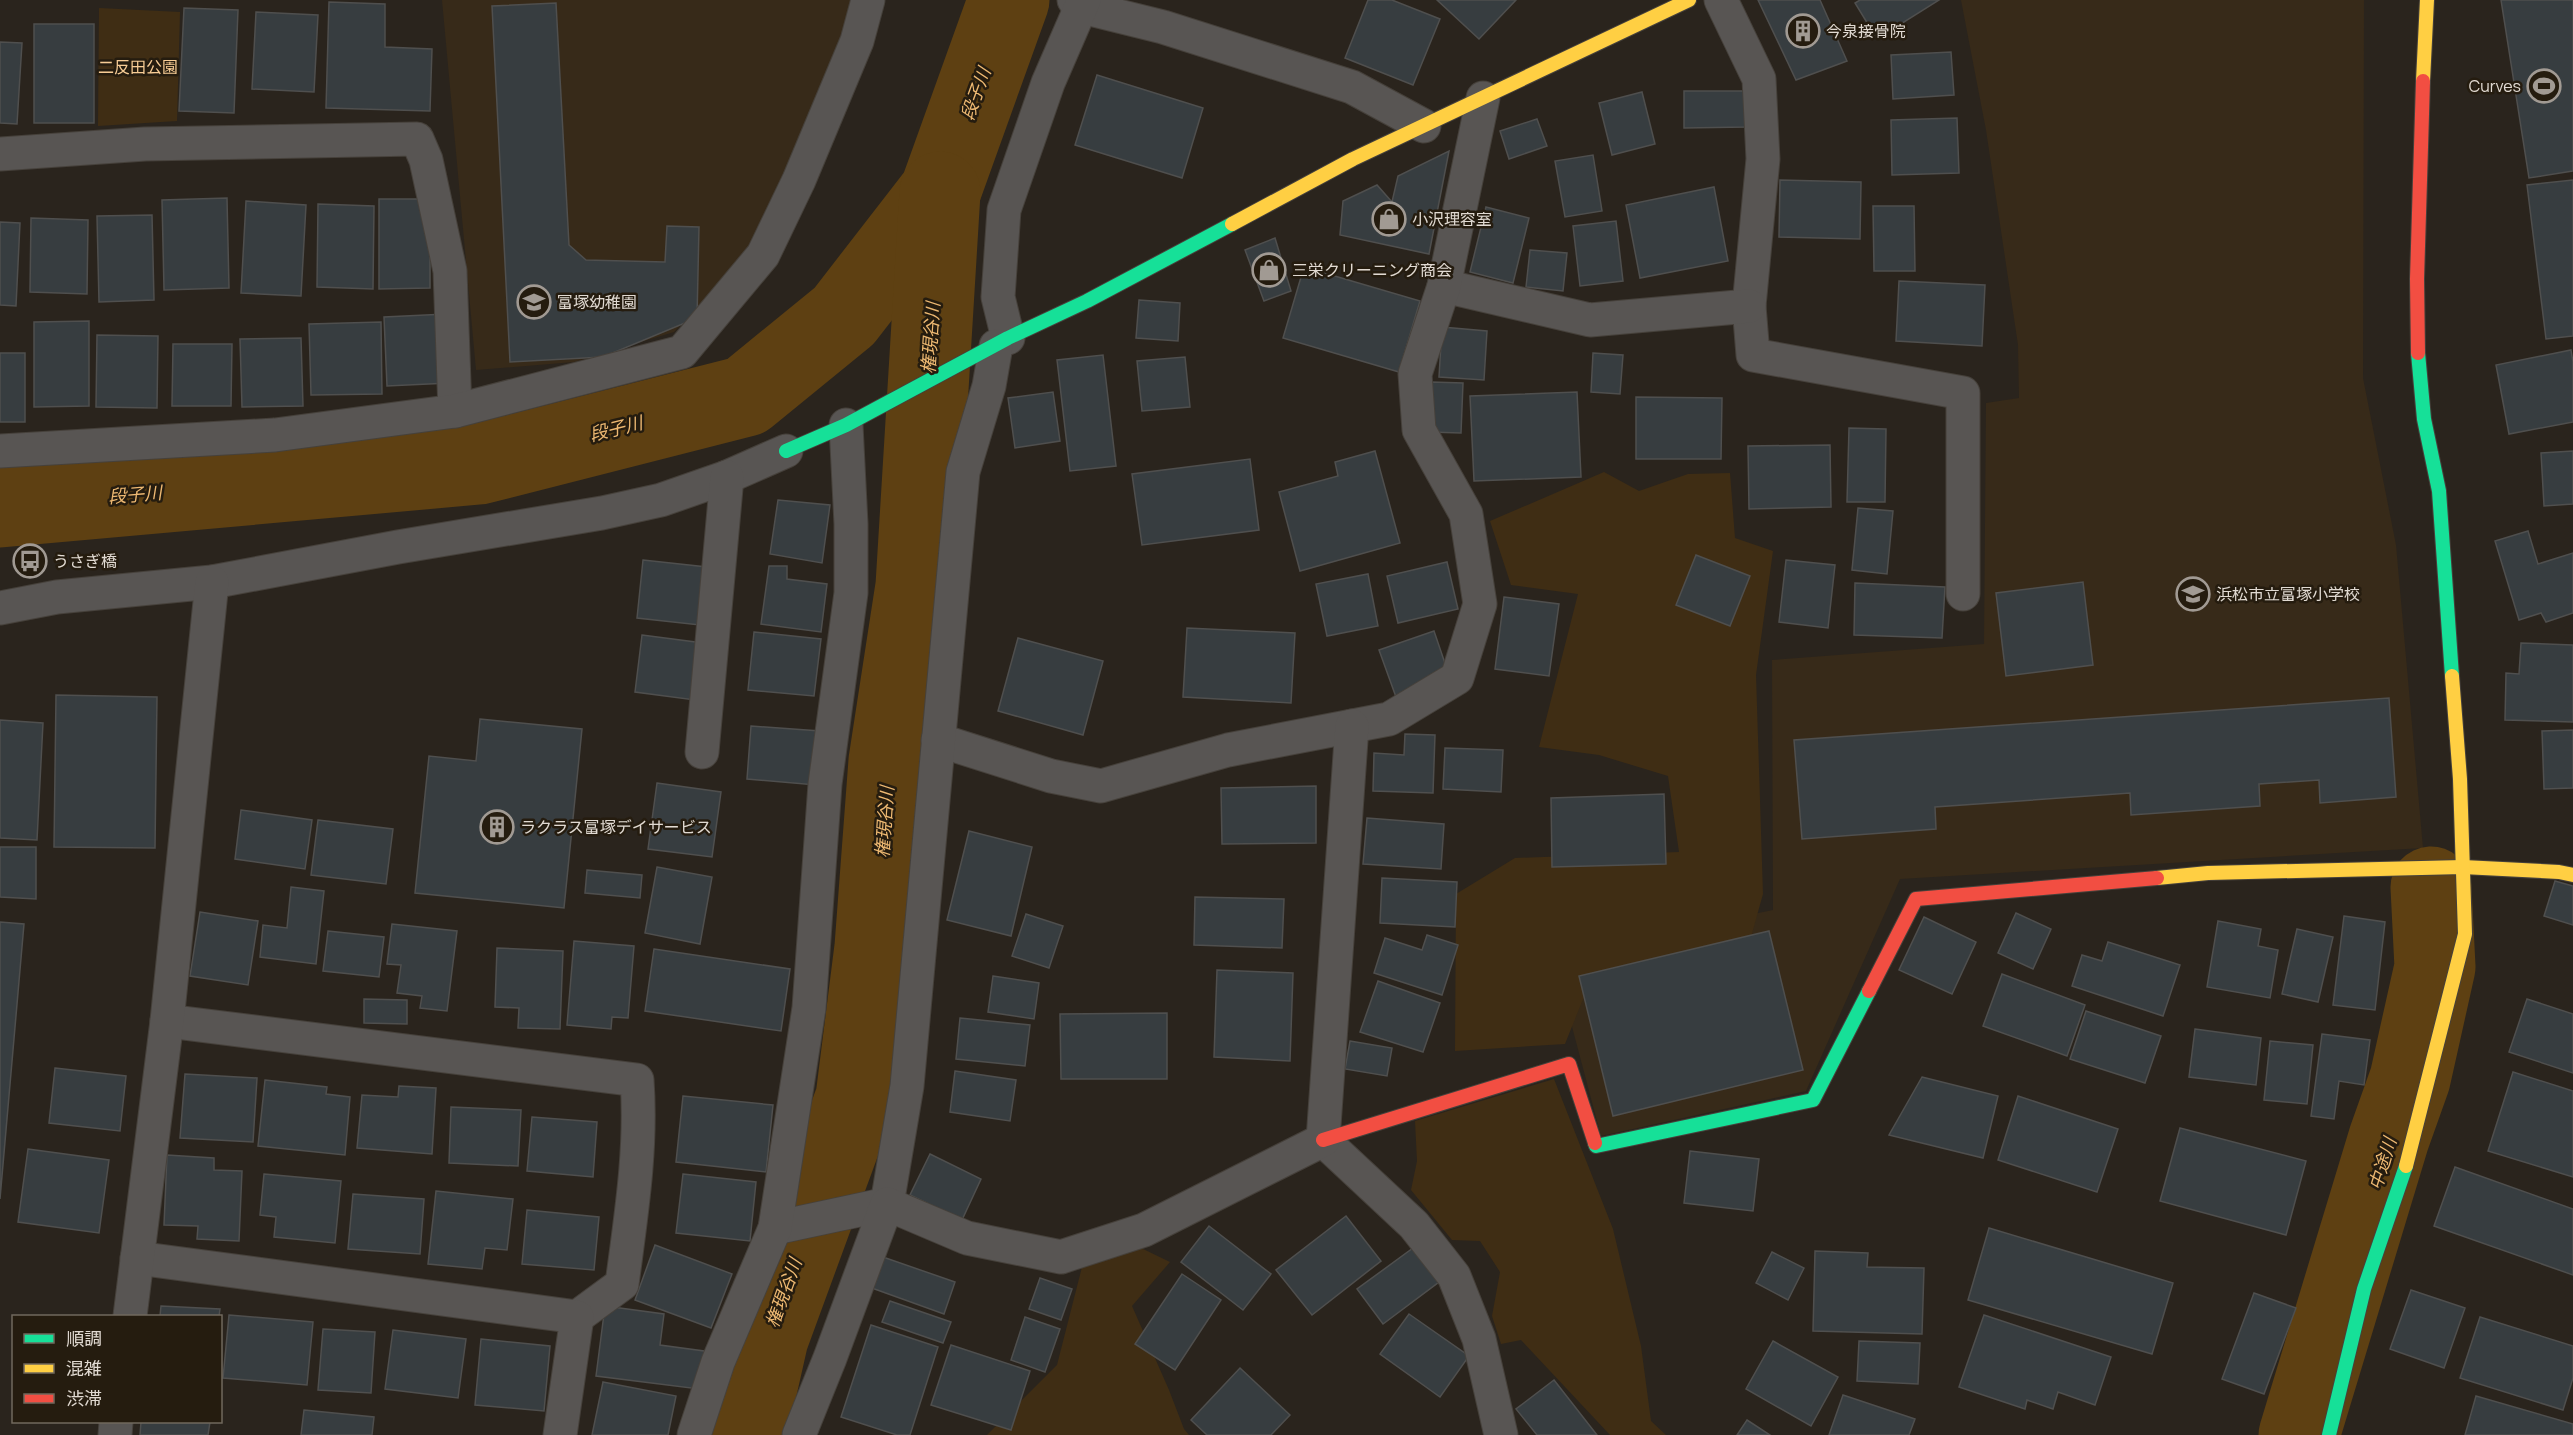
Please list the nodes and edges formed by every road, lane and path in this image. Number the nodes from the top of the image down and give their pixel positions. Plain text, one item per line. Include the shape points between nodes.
1 (868, 0) edge
2 (1689, 0) edge
3 (1721, 0) edge
4 (2427, 0) edge
5 (1080, 2) edge
6 (1483, 98) junction
7 (1424, 126) junction
8 (0, 154) edge
9 (1444, 286) junction
10 (1749, 306) junction
11 (991, 348) junction
12 (454, 411) junction
13 (858, 419) junction
14 (0, 451) edge
15 (786, 451) joint
16 (728, 477) junction
17 (212, 582) junction
18 (1963, 594) dead end
19 (0, 596) edge
20 (33, 602) junction
21 (0, 608) edge
22 (1353, 726) junction
23 (938, 740) junction
24 (702, 752) dead end
25 (2463, 867) junction
26 (2573, 875) edge
27 (167, 1021) junction
28 (1323, 1140) junction
29 (875, 1207) junction
30 (783, 1226) junction
31 (137, 1258) junction
32 (130, 1315) edge
33 (577, 1317) junction
34 (560, 1435) edge
35 (694, 1435) edge
36 (799, 1435) edge
37 (1501, 1435) edge
38 (2329, 1435) edge

1 - 12 street via 857,41 763,255 682,352
2 - 6 street
3 - 10 street via 1759,79 1763,159
4 - 25 street via 2416,279 2418,358 2424,419 2439,491
5 - 7 street via 1352,87
5 - 11 street via 1004,210
6 - 7 street
6 - 9 street
7 - 11 street via 1353,159
8 - 12 street via 145,144 417,139 426,160 450,271
9 - 10 street via 1590,320
9 - 22 street via 1415,374 1419,430 1466,514 1480,604 1457,678 1389,719
10 - 18 street via 1753,356 1963,393
11 - 13 street
11 - 23 street via 988,386 963,472
12 - 14 street via 275,435
13 - 15 street
13 - 30 street via 851,593 825,784 809,1008
15 - 16 street
16 - 17 street via 661,500 602,513
16 - 24 street
17 - 20 street
17 - 27 street
19 - 20 street
20 - 21 street
22 - 23 street via 1228,750 1101,786 1051,776
22 - 28 street
23 - 29 street via 907,1086
25 - 26 street
25 - 28 street via 2208,873 1916,898 1813,1101 1596,1146 1569,1064
25 - 38 street via 2465,934 2412,1147 2364,1289
27 - 31 street
27 - 33 street via 637,1080 635,1180 622,1284
28 - 29 street via 1144,1230 1061,1257 967,1238
28 - 37 street via 1414,1225 1454,1276 1479,1339
29 - 30 street
29 - 36 street via 830,1358
30 - 35 street via 718,1362
31 - 32 street
31 - 33 street
33 - 34 street

